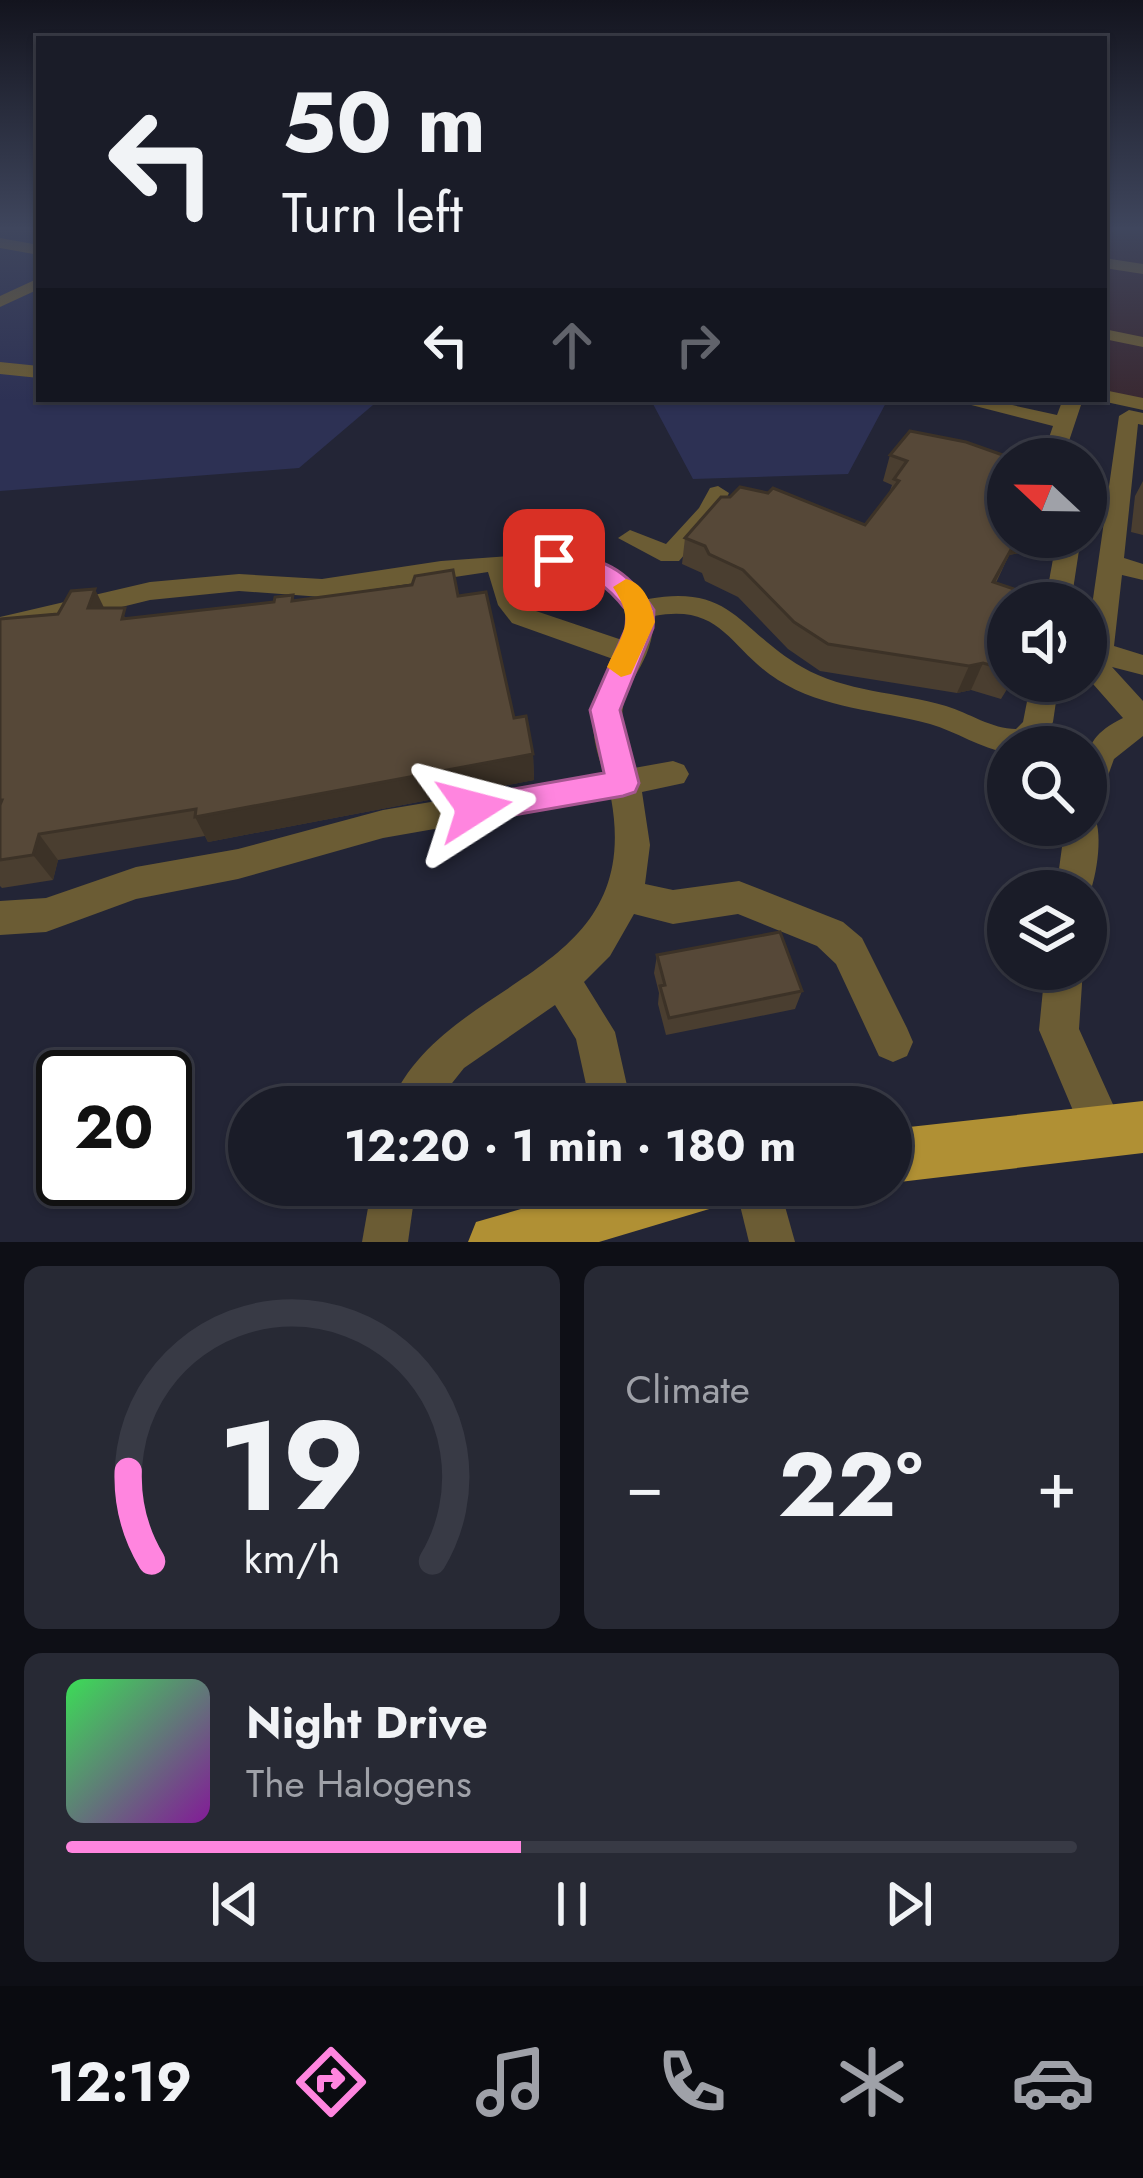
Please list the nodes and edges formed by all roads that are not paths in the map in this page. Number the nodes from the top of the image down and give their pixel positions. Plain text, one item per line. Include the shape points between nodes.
1 (35, 285) edge
2 (0, 302) edge
3 (1107, 335) edge
4 (1143, 342) edge
5 (0, 368) edge
6 (36, 372) edge
7 (1107, 397) edge
8 (972, 402) edge
9 (1072, 402) edge
10 (1143, 404) edge
11 (1143, 419) edge
12 (1066, 423) junction
13 (1060, 438) edge
14 (1133, 471) edge
15 (718, 493) edge
16 (629, 538) dead end
17 (1111, 563) junction
18 (499, 565) junction
19 (1143, 572) edge
20 (137, 592) junction
21 (1107, 595) edge
22 (640, 610) junction
23 (127, 624) edge
24 (0, 627) edge
25 (628, 653) junction
26 (1107, 654) edge
27 (1143, 665) edge
28 (1107, 684) edge
29 (1041, 702) edge
30 (1143, 722) edge
31 (1107, 745) edge
32 (674, 774) dead end
33 (623, 783) junction
34 (624, 895) junction
35 (0, 918) edge
36 (561, 981) junction
37 (1062, 990) edge
38 (893, 1042) dead end
39 (420, 1086) edge
40 (606, 1086) edge
41 (1123, 1129) edge
42 (912, 1154) edge
43 (391, 1206) edge
44 (629, 1206) edge
45 (763, 1206) edge
46 (385, 1242) edge
47 (496, 1242) edge
48 (772, 1242) edge

1 - 2 street
3 - 4 street
5 - 6 street
7 - 10 street
8 - 12 street
9 - 12 street
11 - 14 street via 1129,416
12 - 13 street
14 - 17 street
15 - 16 street via 670,555
17 - 19 street
17 - 21 street
18 - 20 street via 291,595 260,583
18 - 22 street via 554,560 592,567 622,584
18 - 25 street via 521,616
20 - 23 street
20 - 24 street
22 - 25 street
22 - 29 street via 706,608 818,688 932,712 1012,742 1031,737
25 - 33 street via 605,710
26 - 27 street
28 - 30 street
30 - 31 street
32 - 33 street
33 - 34 street via 633,838
33 - 35 street via 383,824 238,865 136,883 46,915
34 - 36 street via 594,949
34 - 38 street via 673,907 740,897 830,934 849,951
36 - 39 street via 445,1059
36 - 40 street via 595,1032
37 - 41 street via 1059,1030
41 - 42 main road
43 - 46 street
44 - 47 main road
45 - 48 street

